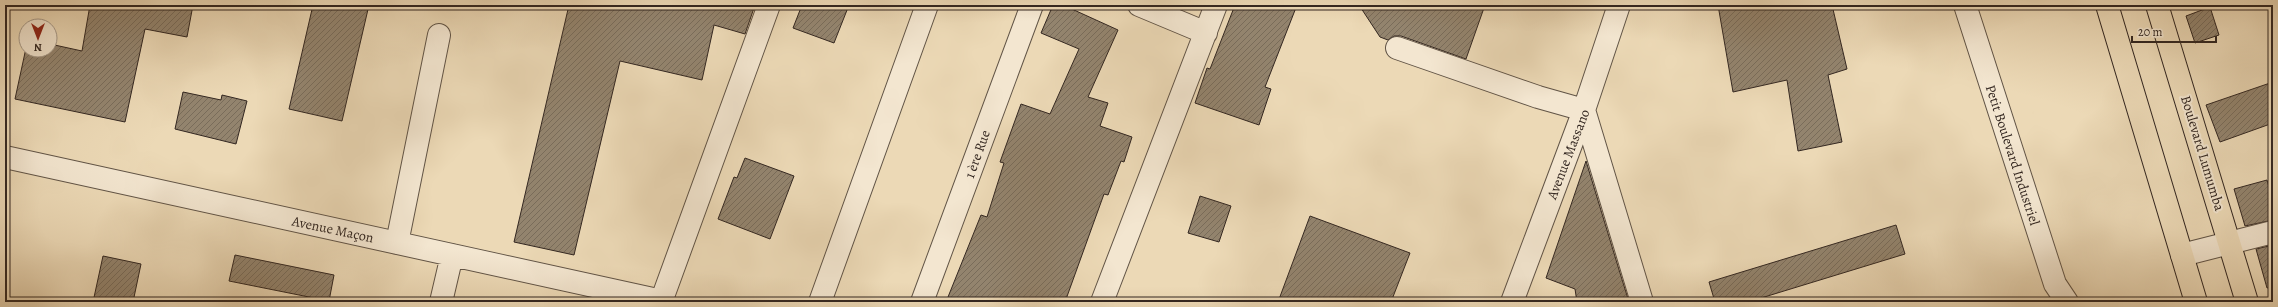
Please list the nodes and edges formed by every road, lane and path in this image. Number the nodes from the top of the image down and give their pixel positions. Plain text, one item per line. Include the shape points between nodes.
1 (769, 5) edge
2 (927, 5) edge
3 (1032, 5) edge
4 (1138, 5) edge
5 (1216, 5) edge
6 (1619, 5) edge
7 (1965, 5) edge
8 (2107, 5) edge
9 (2157, 5) edge
10 (1206, 33) junction
11 (439, 35) dead end
12 (1397, 48) dead end
13 (1584, 110) junction
14 (5, 157) edge
15 (2273, 232) edge
16 (2230, 242) junction
17 (397, 243) junction
18 (452, 255) junction
19 (2182, 255) junction
20 (441, 302) edge
21 (661, 302) edge
22 (820, 302) edge
23 (922, 302) edge
24 (1102, 302) edge
25 (1512, 302) edge
26 (1642, 302) edge
27 (2067, 302) edge
28 (2196, 302) edge
29 (2247, 302) edge

1 - 21 street
2 - 22 street
3 - 23 street, 1 ère Rue
4 - 10 street
5 - 10 street
6 - 13 street, Avenue Massano
7 - 27 street, Petit Boulevard Industriel via 2055,284
8 - 19 main road
9 - 16 main road, Boulevard Lumumba
10 - 24 street
11 - 17 street
12 - 13 street via 1538,97
13 - 25 street, Avenue Massano
13 - 26 street
14 - 17 street, Avenue Maçon
15 - 16 street
16 - 19 street
16 - 29 main road, Boulevard Lumumba
17 - 18 street, Avenue Maçon
18 - 20 street
18 - 21 street, Avenue Maçon
19 - 28 main road

